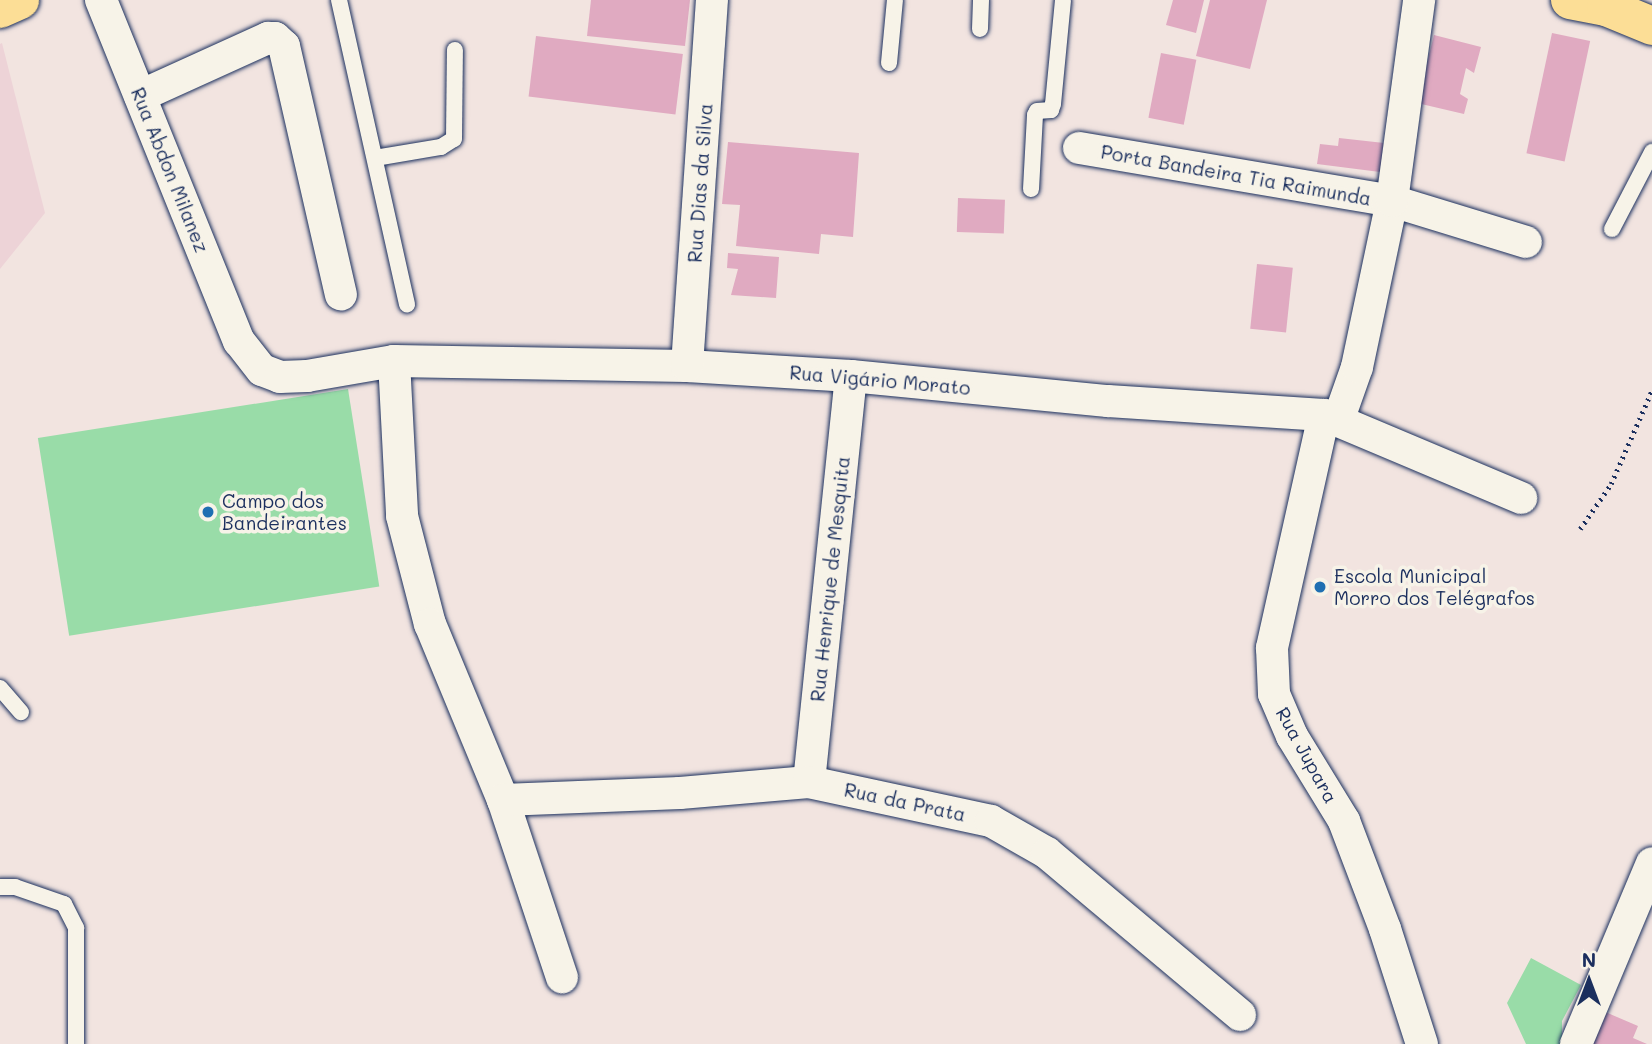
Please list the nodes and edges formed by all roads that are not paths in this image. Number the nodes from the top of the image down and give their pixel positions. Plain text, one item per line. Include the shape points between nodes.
1 (20, 0) edge
2 (101, 0) edge
3 (339, 0) edge
4 (712, 0) edge
5 (895, 0) edge
6 (981, 0) edge
7 (1063, 0) edge
8 (1419, 0) edge
9 (1600, 2) edge
10 (0, 9) edge
11 (1652, 26) edge
12 (980, 29) dead end
13 (455, 50) dead end
14 (889, 63) dead end
15 (140, 96) junction
16 (1079, 148) dead end
17 (1652, 152) edge
18 (374, 158) junction
19 (1031, 190) dead end
20 (1392, 201) junction
21 (1612, 229) dead end
22 (1525, 242) dead end
23 (341, 295) dead end
24 (407, 305) dead end
25 (239, 341) joint
26 (394, 361) junction
27 (687, 366) junction
28 (851, 376) junction
29 (1331, 418) junction
30 (1521, 498) dead end
31 (0, 688) edge
32 (22, 712) dead end
33 (808, 782) junction
34 (503, 800) junction
35 (1652, 863) edge
36 (0, 887) edge
37 (562, 977) dead end
38 (1240, 1015) dead end
39 (76, 1044) edge
40 (1422, 1044) edge
41 (1576, 1044) edge

1 - 10 main road
2 - 15 street, Rua Abdon Milanez
3 - 18 lane
4 - 27 street, Rua Dias da Silva
5 - 14 lane
6 - 12 lane
7 - 19 lane via 1054,104 1051,110 1035,115
8 - 20 street, Porta Bandeira Tia Raimunda
9 - 11 main road
13 - 18 lane via 454,139 441,147
15 - 23 street via 268,38 284,46
15 - 25 street, Rua Abdon Milanez
16 - 20 street, Porta Bandeira Tia Raimunda
17 - 21 lane
18 - 24 lane
20 - 22 street, Porta Bandeira Tia Raimunda
20 - 29 street, Rua Jupara via 1357,367
25 - 26 street, Rua Vigário Morato via 262,370 280,377
26 - 27 street, Rua Vigário Morato
26 - 34 street via 402,516 430,624
27 - 28 street, Rua Vigário Morato
28 - 29 street, Rua Vigário Morato
28 - 33 street, Rua Henrique de Mesquita
29 - 30 street, Rua Vigário Morato
29 - 40 street, Rua Jupara via 1272,648 1274,694 1292,736 1344,821
31 - 32 lane
33 - 34 street, Rua da Prata
33 - 38 street, Rua da Prata via 991,821 1046,853
34 - 37 street
35 - 41 street
36 - 39 lane via 15,887 64,905 76,928

